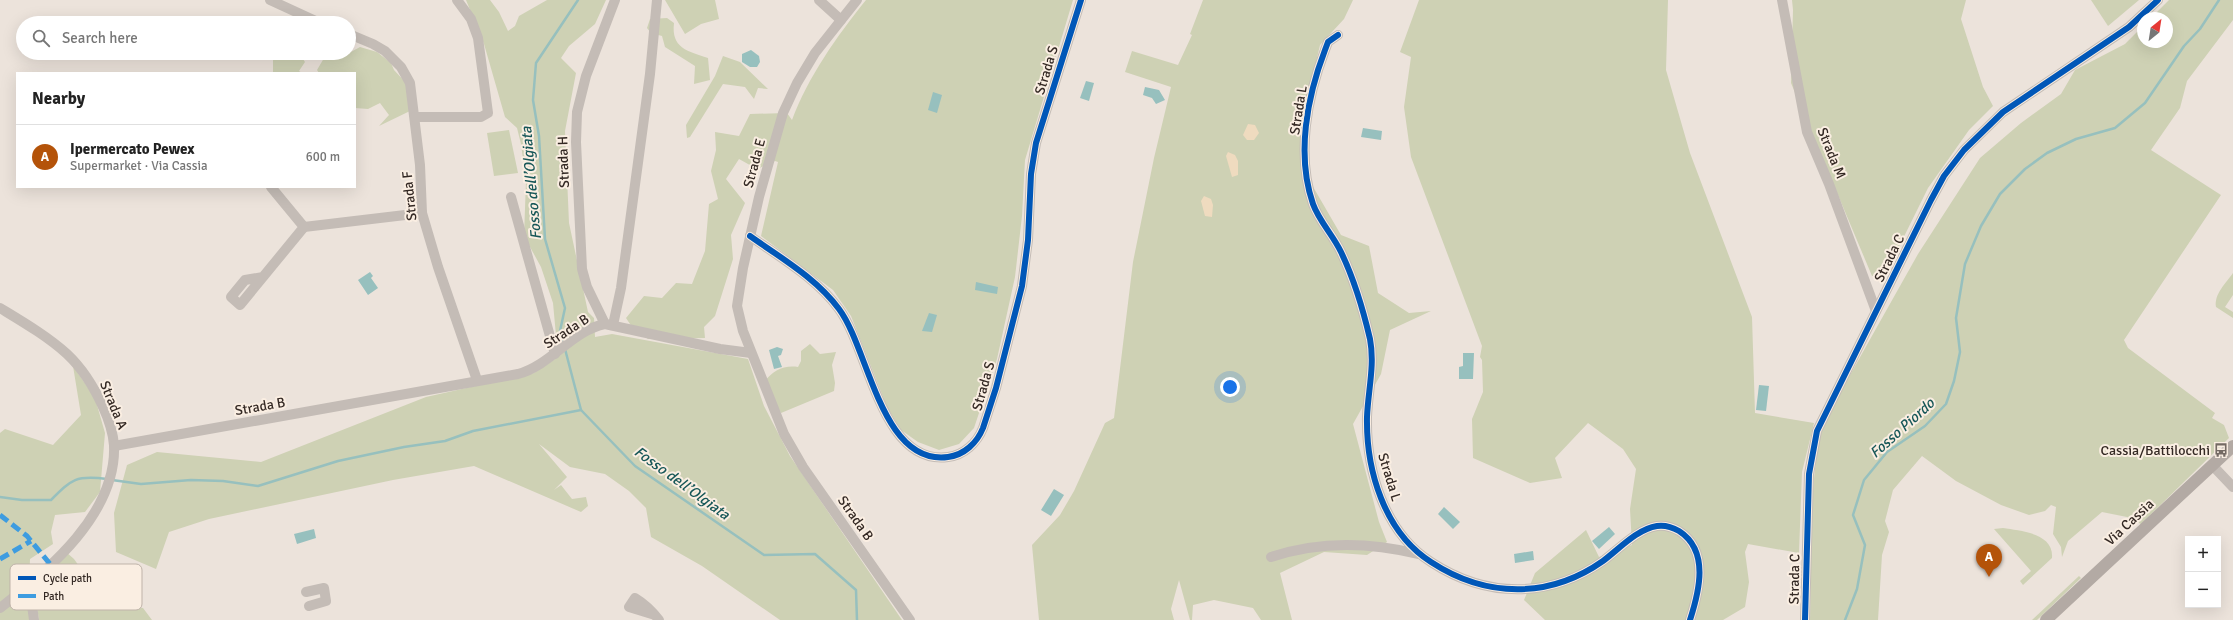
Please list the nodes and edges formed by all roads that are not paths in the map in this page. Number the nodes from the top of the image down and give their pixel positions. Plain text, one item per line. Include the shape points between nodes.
1 (270, 0) edge
2 (457, 0) edge
3 (615, 0) edge
4 (657, 0) edge
5 (819, 0) edge
6 (857, 0) edge
7 (1080, 0) edge
8 (1782, 0) edge
9 (2158, 0) edge
10 (305, 16) edge
11 (841, 20) junction
12 (1338, 35) dead end
13 (356, 37) edge
14 (415, 117) junction
15 (272, 188) edge
16 (511, 197) dead end
17 (422, 213) junction
18 (304, 227) junction
19 (750, 236) junction
20 (263, 277) dead end
21 (0, 308) edge
22 (1876, 311) junction
23 (609, 325) junction
24 (561, 349) junction
25 (751, 352) junction
26 (476, 380) junction
27 (114, 446) junction
28 (2233, 446) edge
29 (2213, 466) junction
30 (2233, 487) edge
31 (1420, 554) junction
32 (1271, 557) dead end
33 (49, 564) edge
34 (306, 592) dead end
35 (10, 599) edge
36 (309, 606) dead end
37 (0, 608) edge
38 (33, 610) edge
39 (34, 620) edge
40 (910, 620) edge
41 (1690, 620) edge
42 (1804, 620) edge
43 (2046, 620) edge

1 - 10 street
2 - 14 street via 471,19 478,38 488,113 481,117
3 - 23 street, Strada H via 581,90 576,142 582,269 587,287
4 - 23 street via 648,89 621,288
5 - 11 street
6 - 11 street, Strada E
7 - 19 street, Strada S via 1036,143 1031,174 1025,264 1017,308 983,428 965,451 953,456 935,457 917,452 905,443 886,414 856,338 839,309 811,280
8 - 22 street, Strada M via 1807,132
9 - 22 street, Strada C via 2128,27 2008,108 1968,145 1938,188
11 - 19 street, Strada E via 809,62 783,113 767,162
12 - 31 street, Strada L via 1328,42 1323,54 1308,115 1305,149 1308,184 1315,208 1340,250 1354,284 1370,339 1372,359 1367,431 1375,479 1397,530
13 - 14 street, Strada F via 377,46 398,63 410,83
14 - 17 street, Strada F
15 - 18 street
16 - 24 street
17 - 18 street
17 - 26 street, Strada F
18 - 20 street
19 - 25 street, Strada E via 737,306
21 - 27 street, Strada A via 56,345 78,365 99,398 110,426
22 - 42 street, Strada C via 1817,430 1809,474
23 - 24 street, Strada B via 591,329
23 - 25 street via 714,348
24 - 26 street, Strada B via 530,370
25 - 40 street, Strada B via 775,414 793,451
26 - 27 street, Strada B
27 - 33 street, Strada A via 108,479 97,509 81,533
28 - 29 main road, Via Cassia
29 - 30 street
29 - 43 main road, Via Cassia
31 - 32 street via 1390,547 1355,544 1317,546
31 - 41 street, Strada L via 1444,570 1476,583 1512,589 1540,588 1561,584 1580,576 1648,529 1668,527 1687,538 1699,564 1699,586
34 - 36 street via 324,588 326,601
35 - 37 street, Strada A
38 - 39 street

